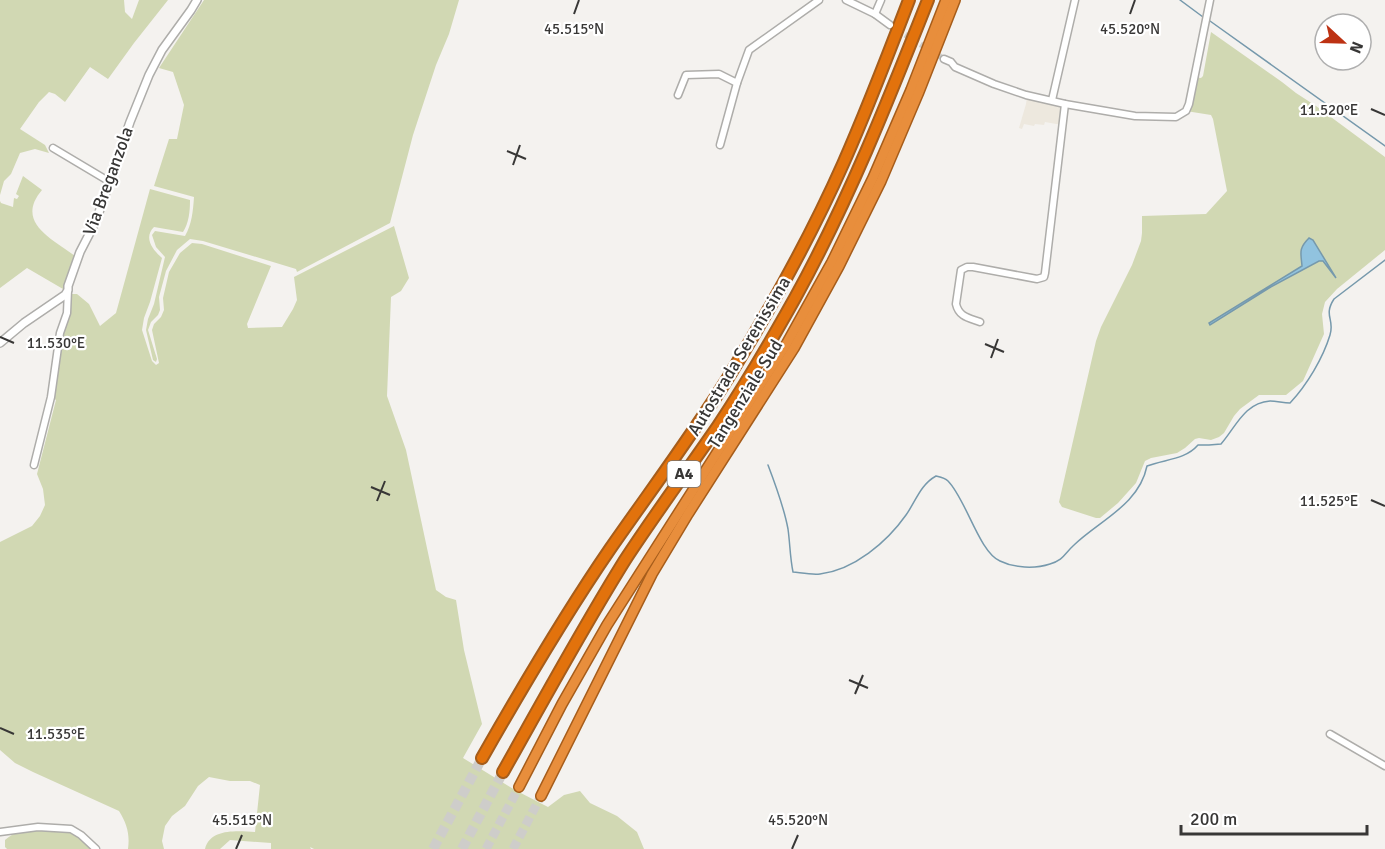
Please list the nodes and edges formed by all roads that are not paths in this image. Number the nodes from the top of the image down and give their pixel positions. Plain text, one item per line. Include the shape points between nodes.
1 (197, 0) edge
2 (819, 0) edge
3 (846, 0) edge
4 (881, 0) edge
5 (909, 0) edge
6 (928, 0) edge
7 (946, 0) edge
8 (955, 0) edge
9 (1076, 0) edge
10 (1210, 0) edge
11 (875, 14) junction
12 (890, 25) tunnel mouth
13 (944, 59) tunnel mouth
14 (738, 84) junction
15 (678, 95) dead end
16 (1052, 100) junction
17 (1065, 104) junction
18 (720, 145) dead end
19 (53, 148) dead end
20 (110, 182) junction
21 (68, 290) junction
22 (980, 322) dead end
23 (0, 343) edge
24 (34, 465) dead end
25 (1330, 734) dead end
26 (482, 758) tunnel mouth
27 (1385, 766) edge
28 (503, 772) tunnel mouth
29 (519, 787) tunnel mouth
30 (541, 796) tunnel mouth
31 (0, 832) edge
32 (96, 849) edge

1 - 20 street, Via Breganzola via 149,75
2 - 14 street via 748,50
3 - 11 street
4 - 11 street
5 - 26 highway, Autostrada Serenissima / A4 via 842,165 780,288 705,414 566,615
6 - 28 highway, Autostrada Serenissima / A4 via 858,173 795,297 724,415 585,625
7 - 29 highway, Tangenziale Sud via 873,178 832,262 787,343 607,625
8 - 30 highway, Tangenziale Sud via 885,170 839,266 794,348 652,574
9 - 16 street
10 - 17 street via 1186,111 1176,117 1158,118
11 - 12 street
13 - 16 street via 994,84
14 - 15 street via 719,74 686,75
14 - 18 street
16 - 17 street
17 - 22 street via 1044,277 973,267 961,270 958,312
19 - 20 street
20 - 21 street, Via Breganzola
21 - 23 street
21 - 24 street via 51,397
25 - 27 street
31 - 32 street via 38,827 71,829

